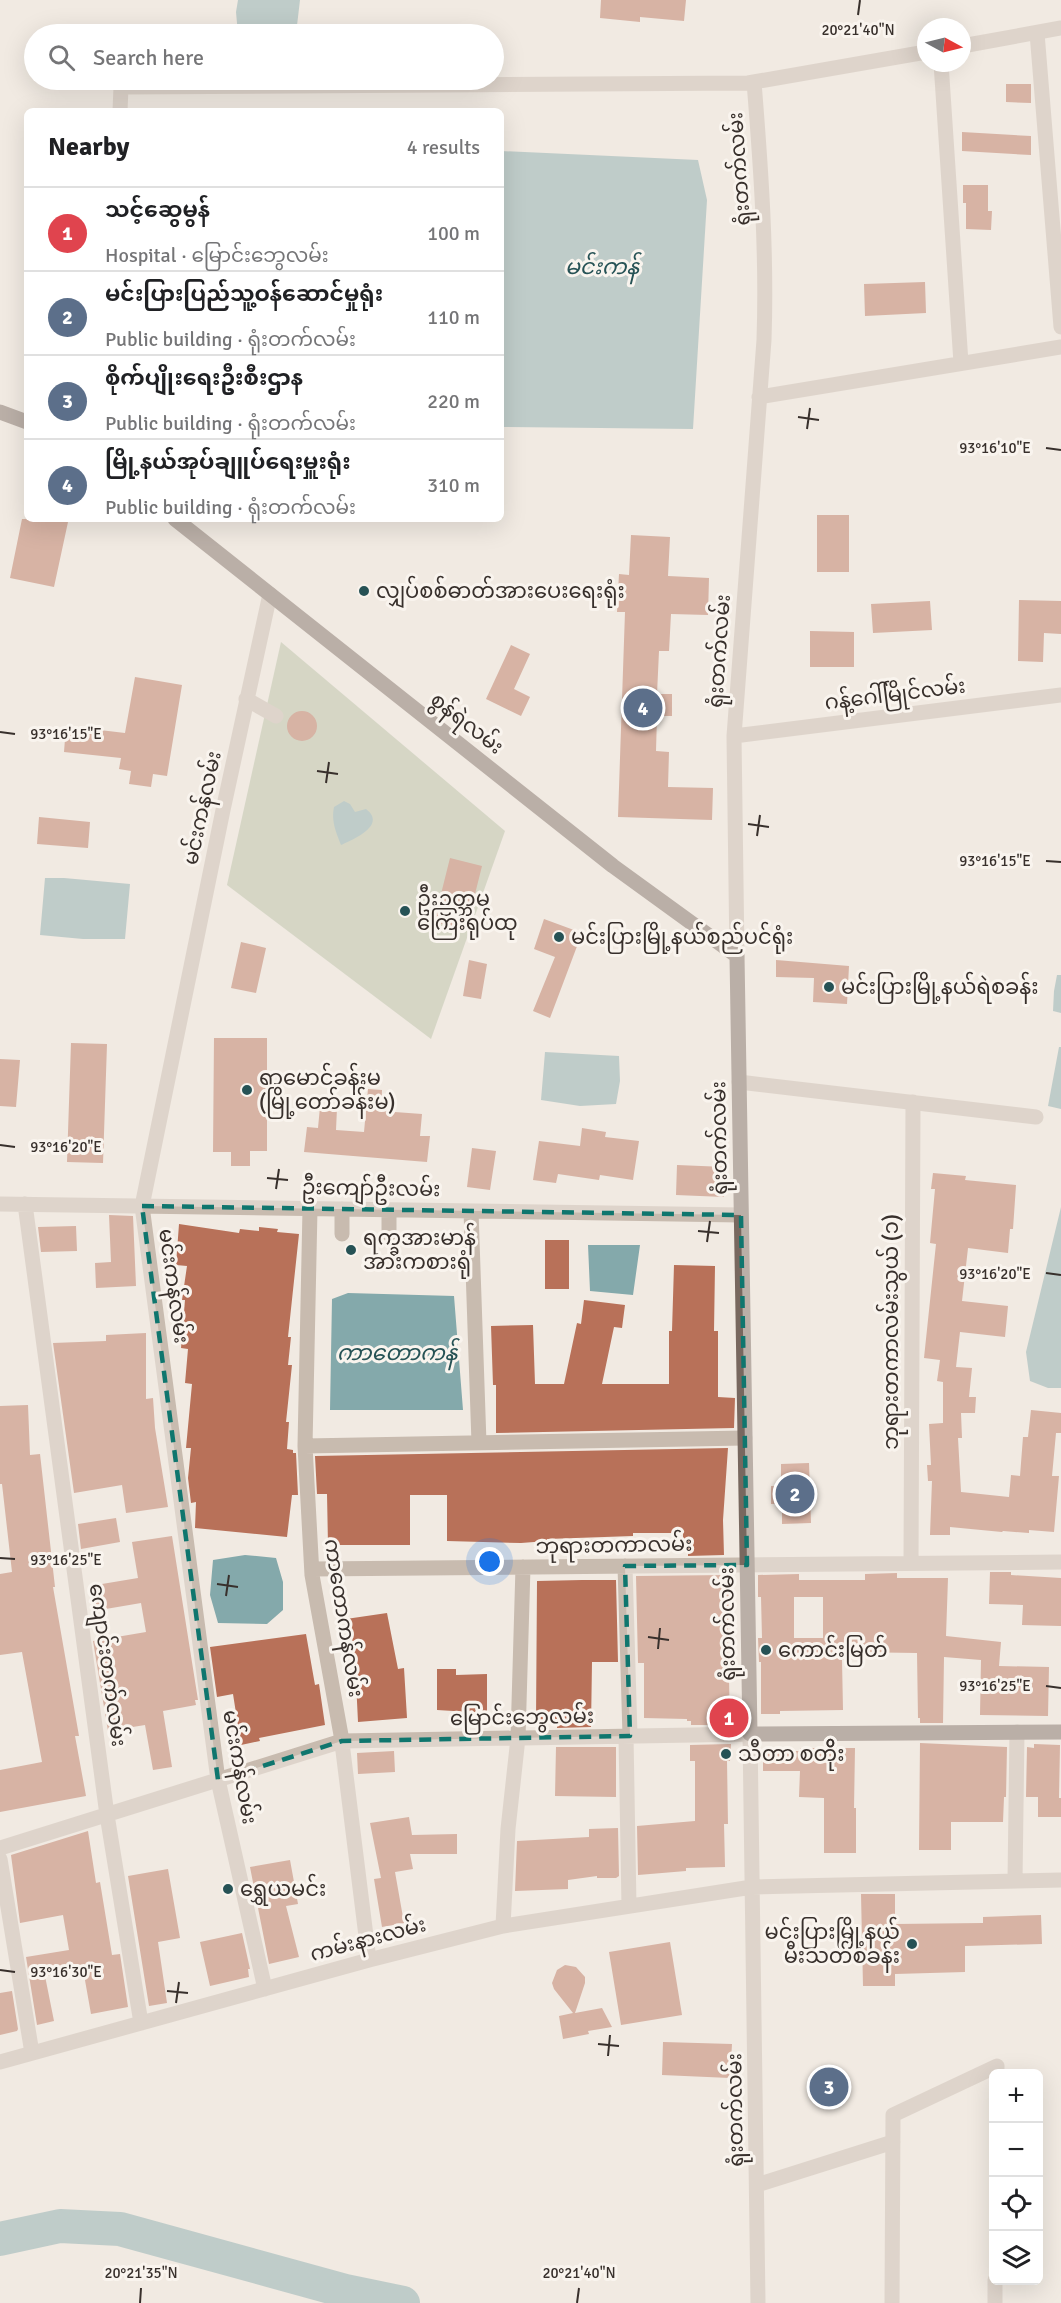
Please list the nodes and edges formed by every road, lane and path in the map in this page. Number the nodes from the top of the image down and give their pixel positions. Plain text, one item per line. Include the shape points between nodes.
1 (1061, 28) edge
2 (1037, 33) junction
3 (971, 44) edge
4 (917, 54) edge
5 (942, 72) edge
6 (751, 83) junction
7 (504, 85) edge
8 (121, 90) edge
9 (120, 108) edge
10 (1061, 327) edge
11 (1061, 346) edge
12 (961, 363) junction
13 (759, 397) junction
14 (0, 412) edge
15 (24, 421) edge
16 (179, 522) edge
17 (270, 594) junction
18 (1061, 695) edge
19 (246, 699) junction
20 (276, 716) dead end
21 (734, 736) junction
22 (737, 956) junction
23 (739, 1082) junction
24 (914, 1102) junction
25 (1036, 1117) dead end
26 (0, 1204) edge
27 (26, 1204) junction
28 (142, 1206) junction
29 (310, 1209) junction
30 (342, 1209) junction
31 (389, 1210) junction
32 (471, 1211) junction
33 (741, 1215) junction
34 (342, 1233) dead end
35 (389, 1234) dead end
36 (745, 1438) junction
37 (479, 1443) junction
38 (305, 1446) junction
39 (1061, 1562) edge
40 (911, 1563) junction
41 (747, 1565) junction
42 (625, 1566) junction
43 (523, 1567) junction
44 (312, 1569) junction
45 (1017, 1732) junction
46 (1061, 1732) edge
47 (750, 1734) junction
48 (628, 1736) junction
49 (518, 1738) junction
50 (342, 1741) junction
51 (218, 1780) junction
52 (107, 1815) junction
53 (0, 1848) edge
54 (0, 1859) edge
55 (1061, 1880) edge
56 (1015, 1881) junction
57 (752, 1887) junction
58 (629, 1906) junction
59 (503, 1926) junction
60 (369, 1960) junction
61 (265, 1989) junction
62 (141, 2023) junction
63 (32, 2053) junction
64 (0, 2062) edge
65 (989, 2070) edge
66 (893, 2142) junction
67 (757, 2186) junction
68 (995, 2285) edge
69 (758, 2303) edge
70 (892, 2303) edge
71 (994, 2303) edge

1 - 2 street
2 - 3 street
2 - 10 street
4 - 6 street
5 - 12 street
6 - 7 street
6 - 13 street, ရုံးတက်လမ်း via 766,245
8 - 9 street
11 - 12 street
12 - 13 street
13 - 21 street, ရုံးတက်လမ်း
14 - 15 main road
16 - 17 main road, စွန်ရဲလမ်း
17 - 19 street, မင်းကန်လမ်း
17 - 22 main road, စွန်ရဲလမ်း via 614,866
18 - 21 street, ဂန့်ဂေါ်မြိုင်လမ်း
19 - 20 street
19 - 28 street, မင်းကန်လမ်း
21 - 22 street, ရုံးတက်လမ်း
22 - 23 main road, ရုံးတက်လမ်း
23 - 24 street
23 - 33 main road, ရုံးတက်လမ်း
24 - 25 street
24 - 40 street, ဘုရားတကာလမ်းသွယ် (၁)
26 - 27 street, ဦးကျော်ဦးလမ်း
27 - 28 street, ဦးကျော်ဦးလမ်း
27 - 52 street, ကျောင်းတက်လမ်း
28 - 29 street, ဦးကျော်ဦးလမ်း
28 - 51 street, မင်းကန်လမ်း
29 - 30 street, ဦးကျော်ဦးလမ်း
29 - 38 street, ကာတောကန်လမ်း
30 - 31 street, ဦးကျော်ဦးလမ်း
30 - 34 street
31 - 32 street, ဦးကျော်ဦးလမ်း
31 - 35 street
32 - 33 street, ဦးကျော်ဦးလမ်း
32 - 37 street
33 - 36 main road, ရုံးတက်လမ်း
36 - 37 street
36 - 41 main road, ရုံးတက်လမ်း
37 - 38 street
38 - 44 street, ကာတောကန်လမ်း
39 - 40 street, ဘုရားတကာလမ်း
40 - 41 street, ဘုရားတကာလမ်း
41 - 42 street, ဘုရားတကာလမ်း
41 - 47 main road, ရုံးတက်လမ်း
42 - 43 street, ဘုရားတကာလမ်း
42 - 48 street
43 - 44 street, ဘုရားတကာလမ်း
43 - 49 street
44 - 50 street, ကာတောကန်လမ်း
45 - 46 main road, မြောင်းဘွေလမ်း
45 - 47 main road, မြောင်းဘွေလမ်း
45 - 56 street
47 - 48 street, မြောင်းဘွေလမ်း
47 - 57 street, ရုံးတက်လမ်း
48 - 49 street, မြောင်းဘွေလမ်း
48 - 58 street
49 - 50 street, မြောင်းဘွေလမ်း
49 - 59 street
50 - 51 street, မြောင်းဘွေလမ်း
50 - 60 street, ကာတောကန်လမ်း
51 - 52 street, မြောင်းဘွေလမ်း
51 - 61 street, မင်းကန်လမ်း
52 - 53 street, မြောင်းဘွေလမ်း
52 - 62 street, ကျောင်းတက်လမ်း
54 - 63 street
55 - 56 street, ကမ်းနားလမ်း
56 - 57 street, ကမ်းနားလမ်း
57 - 58 street, ကမ်းနားလမ်း
57 - 67 street, ရုံးတက်လမ်း
58 - 59 street, ကမ်းနားလမ်း
59 - 60 street, ကမ်းနားလမ်း
60 - 61 street, ကမ်းနားလမ်း
61 - 62 street, ကမ်းနားလမ်း
62 - 63 street, ကမ်းနားလမ်း
63 - 64 street, ကမ်းနားလမ်း
65 - 66 street via 893,2115
66 - 67 street
66 - 70 street
67 - 69 street, ရုံးတက်လမ်း
68 - 71 street

